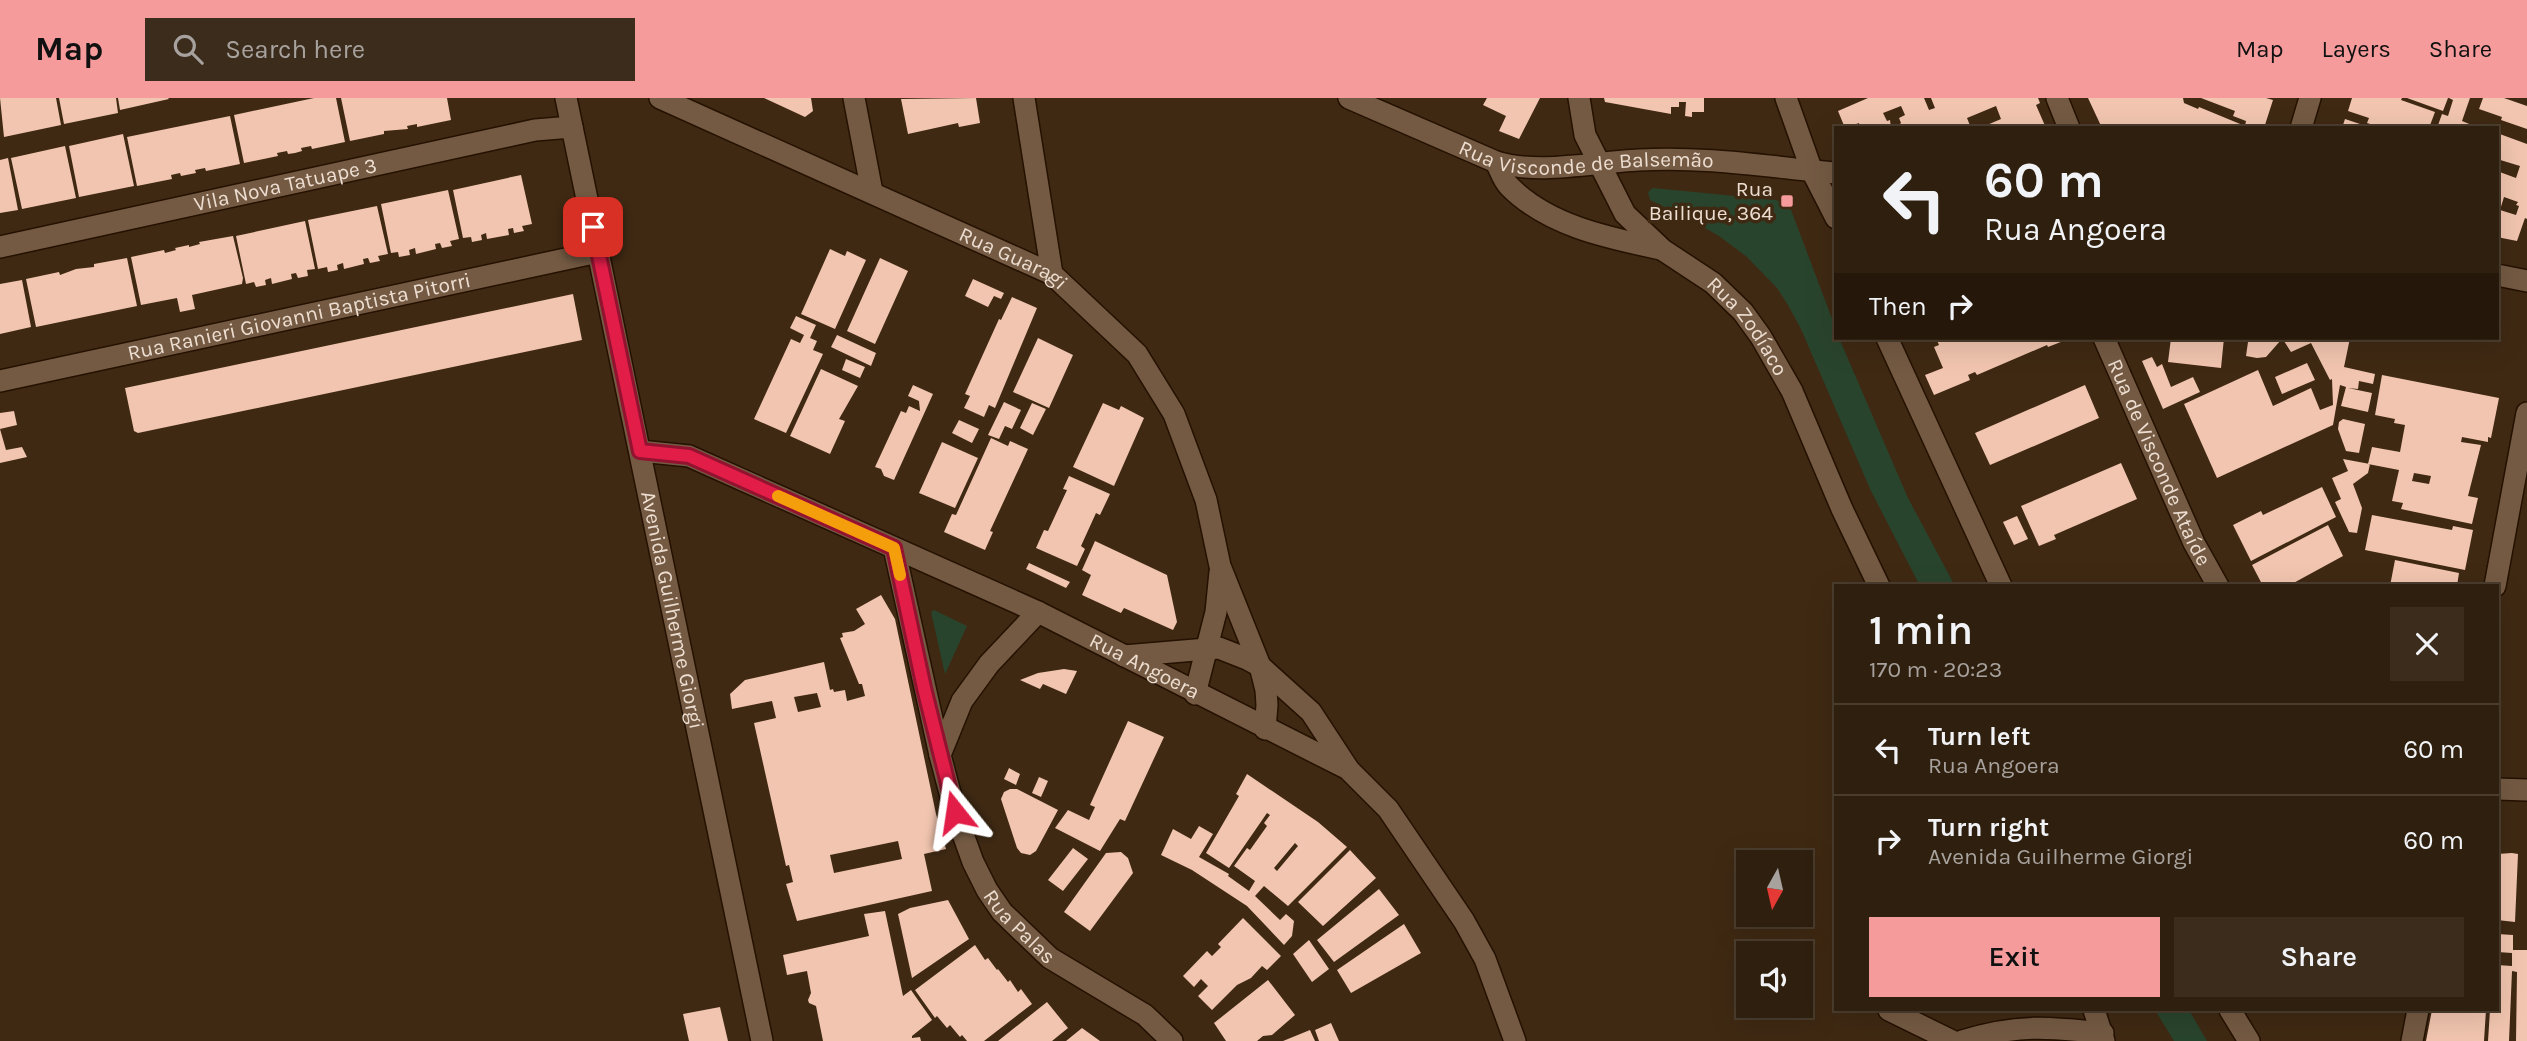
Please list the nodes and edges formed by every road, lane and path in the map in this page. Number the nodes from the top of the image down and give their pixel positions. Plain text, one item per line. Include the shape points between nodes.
1 (566, 98) edge
2 (660, 98) edge
3 (854, 98) edge
4 (1024, 98) edge
5 (1349, 98) edge
6 (1579, 98) edge
7 (1786, 98) edge
8 (2057, 98) edge
9 (2310, 98) edge
10 (2068, 126) edge
11 (2302, 126) edge
12 (572, 127) junction
13 (1496, 162) junction
14 (1597, 163) junction
15 (1812, 171) junction
16 (1834, 173) edge
17 (872, 192) junction
18 (1834, 214) edge
19 (0, 247) edge
20 (1663, 250) junction
21 (598, 252) junction
22 (1052, 274) junction
23 (2499, 275) edge
24 (2527, 281) edge
25 (1888, 340) edge
26 (2105, 340) edge
27 (0, 380) edge
28 (2527, 413) edge
29 (640, 451) junction
30 (894, 548) junction
31 (1220, 566) junction
32 (1878, 584) edge
33 (2000, 584) edge
34 (2217, 584) edge
35 (2495, 584) edge
36 (1038, 612) junction
37 (1207, 648) junction
38 (1124, 656) junction
39 (1260, 666) junction
40 (1195, 694) junction
41 (1265, 729) junction
42 (940, 755) junction
43 (1348, 769) junction
44 (2499, 789) edge
45 (2527, 790) edge
46 (1891, 1011) edge
47 (2094, 1011) edge
48 (2231, 1011) edge
49 (2418, 1011) edge
50 (2103, 1037) edge
51 (762, 1041) edge
52 (1172, 1041) edge
53 (1515, 1041) edge
54 (1952, 1041) edge
55 (1962, 1041) edge
56 (2249, 1041) edge
57 (2412, 1041) edge

1 - 12 street, Avenida Guilherme Giorgi
2 - 17 street, Rua Guaragi
3 - 17 street
4 - 22 street
5 - 13 street, Rua Visconde de Balsemão
6 - 14 street, Rua Zodíaco via 1585,135
7 - 15 street
8 - 10 street
9 - 11 street
12 - 19 street, Vila Nova Tatuape 3 via 535,130
12 - 21 street, Avenida Guilherme Giorgi
13 - 14 street, Rua Visconde de Balsemão via 1534,169
13 - 20 street via 1507,185 1549,214 1602,236
14 - 15 street, Rua Visconde de Balsemão via 1685,160
14 - 20 street, Rua Zodíaco via 1625,214
15 - 16 street, Rua Visconde de Balsemão
15 - 18 street
17 - 22 street, Rua Guaragi
20 - 32 street, Rua Zodíaco via 1713,283 1761,337 1792,391
21 - 27 street, Rua Ranieri Giovanni Baptista Pitorri
21 - 29 street, Avenida Guilherme Giorgi
22 - 31 street, Rua Guaragi via 1137,354 1174,414 1206,500
23 - 24 street
25 - 33 street
26 - 34 street, Rua de Visconde Ataíde via 2194,543
28 - 35 street
29 - 30 street, Rua Angoera via 689,456
29 - 51 street, Avenida Guilherme Giorgi
30 - 36 street, Rua Angoera
30 - 42 street, Rua Palas
31 - 37 street, Rua Guaragi via 1220,592
31 - 39 street, Rua Guaragi
36 - 38 street, Rua Angoera
36 - 42 street via 962,701
37 - 38 street
37 - 39 street via 1228,650
37 - 40 street, Rua Guaragi
38 - 40 street, Rua Angoera
39 - 41 street, Rua Guaragi via 1268,705
39 - 43 street via 1311,712
40 - 41 street, Rua Angoera
41 - 43 street, Rua Angoera
42 - 52 street, Rua Palas via 973,862 1002,912 1049,958 1145,1015
43 - 53 street, Rua Angoera via 1388,809 1464,920 1485,959
44 - 45 street
46 - 54 street
47 - 50 street
48 - 56 street
49 - 57 street
50 - 55 street via 2042,1027 1995,1031

